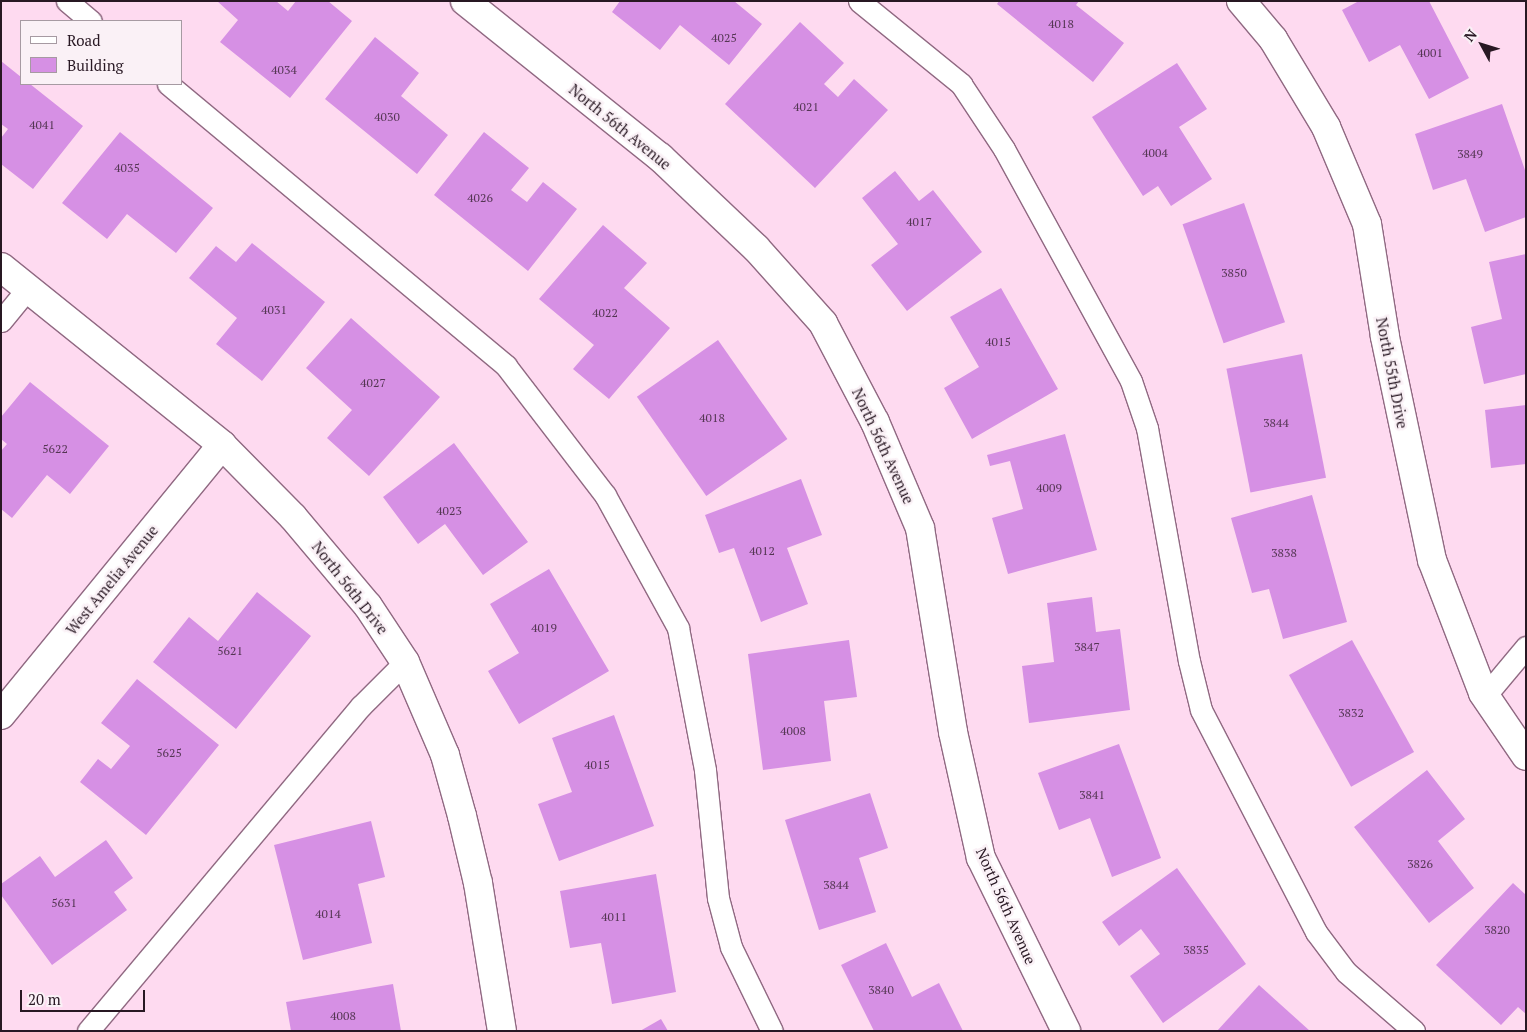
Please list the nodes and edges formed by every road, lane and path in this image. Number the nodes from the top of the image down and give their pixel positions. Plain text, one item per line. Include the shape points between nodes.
1 (67, 1) edge
2 (465, 1) edge
3 (859, 1) edge
4 (1241, 1) edge
5 (90, 20) edge
6 (169, 85) edge
7 (1, 267) edge
8 (28, 288) junction
9 (1, 320) edge
10 (222, 445) junction
11 (1526, 647) edge
12 (405, 662) junction
13 (1485, 696) junction
14 (1, 715) edge
15 (1526, 756) edge
16 (88, 1031) edge
17 (502, 1031) edge
18 (772, 1031) edge
19 (1066, 1031) edge
20 (1414, 1031) edge

1 - 5 lane
2 - 19 street, North 56th Avenue via 660,157 756,248 823,323 875,422 920,528 953,732 982,858
3 - 20 lane via 961,84 1004,149 1131,381 1147,428 1189,661 1201,710 1316,932 1346,972
4 - 13 street, North 55th Drive via 1273,39 1326,126 1367,224 1384,337 1432,560
6 - 18 lane via 506,366 605,495 678,628 705,770 718,898 731,947
7 - 8 street, North 56th Drive
8 - 9 lane
8 - 10 street, North 56th Drive
10 - 12 street, North 56th Drive via 294,517 368,606
10 - 14 street, West Amelia Avenue
11 - 13 lane
12 - 16 lane via 361,706
12 - 17 street, North 56th Drive via 445,755 462,816 478,883
13 - 15 street, North 55th Drive

